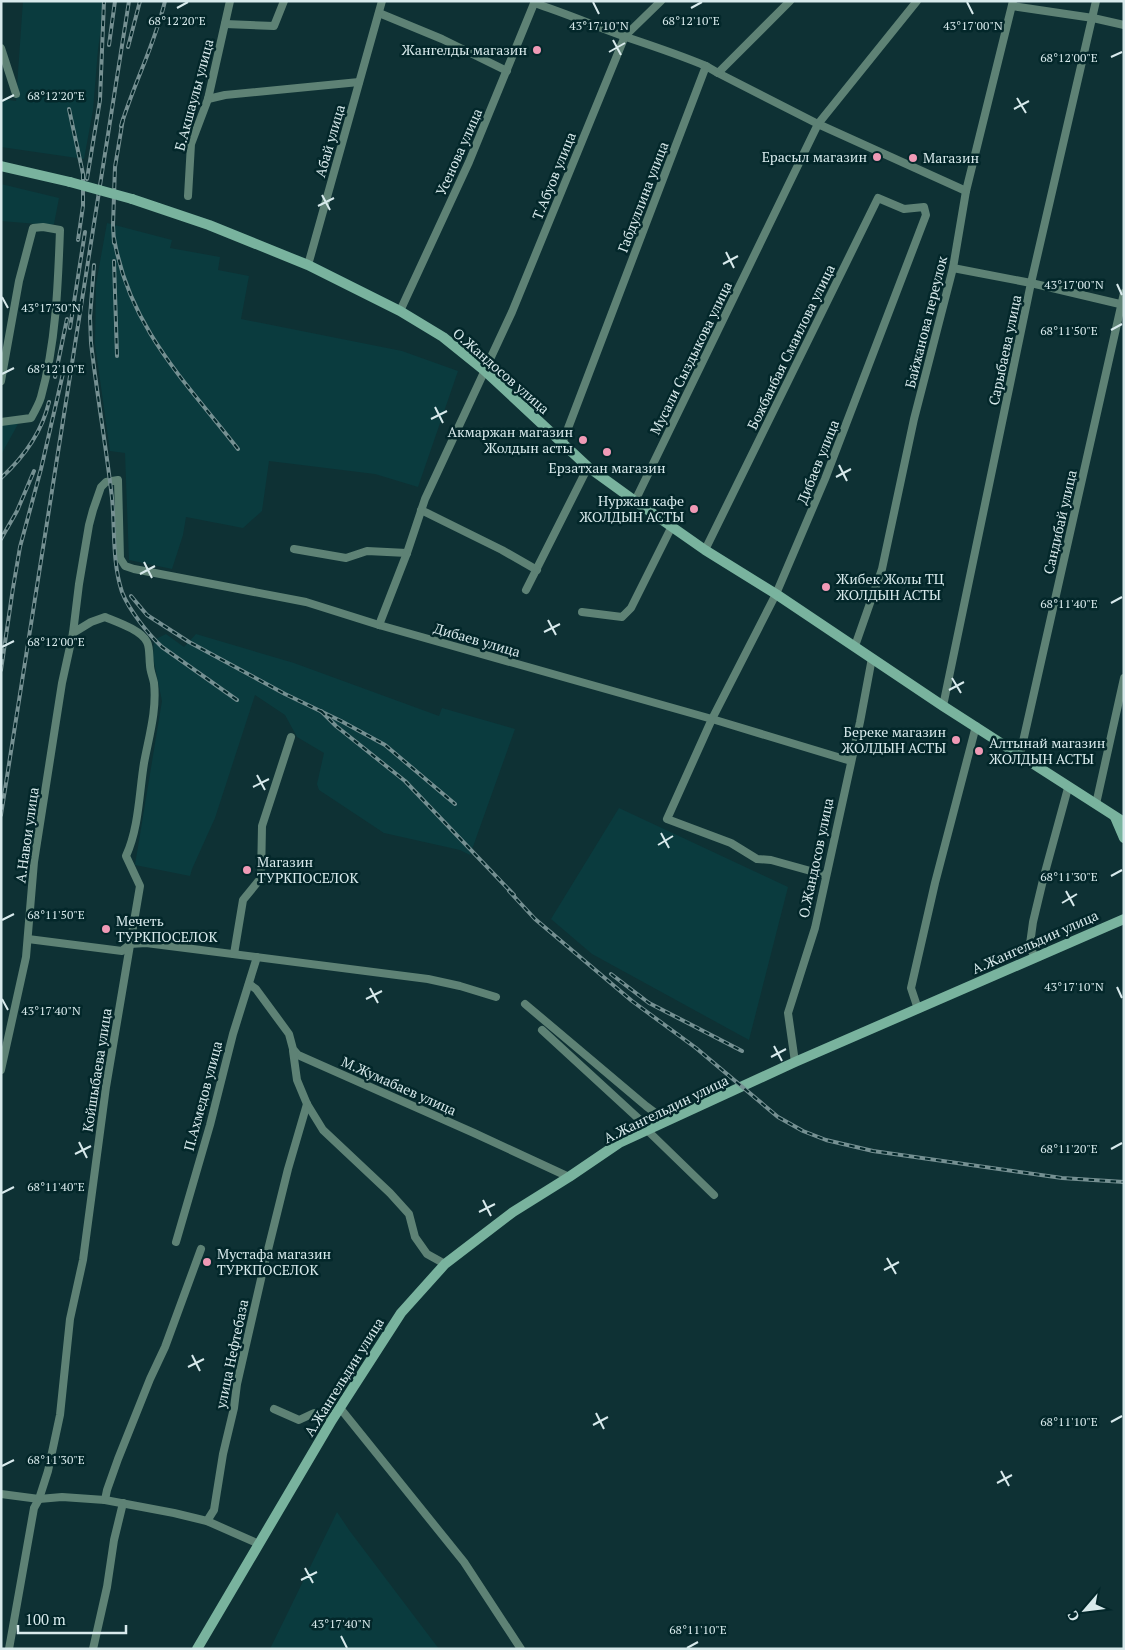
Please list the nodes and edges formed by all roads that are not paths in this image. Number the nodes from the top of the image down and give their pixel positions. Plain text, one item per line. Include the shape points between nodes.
1 (230, 1) edge
2 (284, 1) edge
3 (382, 1) edge
4 (661, 1) edge
5 (790, 1) edge
6 (917, 1) edge
7 (1096, 1) edge
8 (534, 2) edge
9 (1013, 4) edge
10 (379, 12) junction
11 (1092, 18) junction
12 (225, 24) junction
13 (1124, 25) edge
14 (625, 36) junction
15 (1, 48) edge
16 (706, 66) junction
17 (4, 67) edge
18 (507, 71) junction
19 (718, 73) junction
20 (359, 82) junction
21 (16, 94) dead end
22 (208, 99) junction
23 (818, 124) junction
24 (1, 166) edge
25 (966, 191) junction
26 (188, 196) dead end
27 (924, 207) joint
28 (308, 265) junction
29 (953, 268) junction
30 (1031, 283) junction
31 (1124, 293) edge
32 (1122, 305) edge
33 (400, 311) junction
34 (484, 370) junction
35 (1, 381) edge
36 (1, 422) edge
37 (562, 444) junction
38 (588, 467) junction
39 (635, 501) junction
40 (421, 510) junction
41 (672, 526) junction
42 (294, 550) dead end
43 (705, 550) junction
44 (407, 553) junction
45 (138, 569) joint
46 (537, 570) junction
47 (526, 590) dead end
48 (776, 594) junction
49 (582, 612) dead end
50 (379, 625) junction
51 (73, 633) junction
52 (856, 646) junction
53 (872, 658) junction
54 (1124, 678) edge
55 (943, 706) junction
56 (712, 719) junction
57 (976, 726) junction
58 (292, 737) dead end
59 (1020, 755) junction
60 (851, 761) junction
61 (1068, 788) junction
62 (1096, 804) junction
63 (1119, 819) edge
64 (1124, 838) edge
65 (825, 875) junction
66 (1121, 918) edge
67 (28, 939) junction
68 (130, 944) junction
69 (234, 954) junction
70 (257, 957) junction
71 (1034, 957) junction
72 (249, 984) junction
73 (496, 997) dead end
74 (525, 1004) dead end
75 (918, 1009) junction
76 (542, 1030) dead end
77 (293, 1049) junction
78 (796, 1062) junction
79 (1, 1070) edge
80 (307, 1104) junction
81 (666, 1121) junction
82 (648, 1131) junction
83 (569, 1177) junction
84 (714, 1195) dead end
85 (176, 1242) dead end
86 (201, 1249) dead end
87 (445, 1264) junction
88 (274, 1408) dead end
89 (340, 1408) junction
90 (333, 1418) junction
91 (1, 1494) edge
92 (39, 1499) junction
93 (105, 1500) junction
94 (123, 1503) junction
95 (207, 1521) junction
96 (259, 1544) junction
97 (10, 1649) edge
98 (93, 1649) edge
99 (197, 1649) edge
100 (521, 1649) edge

1 - 12 street, Б.Акшаулы улица
2 - 12 street via 274,26
3 - 10 street, Абай улица
4 - 14 street, Т.Абуов улица
5 - 19 street
6 - 23 street, Мусали Сыздыкова улица
7 - 11 street, Сарыбаева улица
8 - 14 street
8 - 18 street, Усенова улица
9 - 11 street
9 - 25 street, Байжанова переулок
10 - 18 street
10 - 20 street, Абай улица
11 - 13 street
11 - 30 street, Сарыбаева улица
12 - 22 street, Б.Акшаулы улица
14 - 16 street
14 - 34 street, Т.Абуов улица via 512,312
15 - 17 street
16 - 19 street
16 - 37 street, Габдуллина улица
17 - 21 street
18 - 33 street, Усенова улица
19 - 23 street
20 - 22 street, Абай улица
20 - 28 street, Абай улица
22 - 26 street, Б.Акшаулы улица via 191,144
23 - 25 street
23 - 39 street, Мусали Сыздыкова улица
24 - 28 main road, О.Жандосов улица, bridge via 132,199 209,225
25 - 29 street, Байжанова переулок
27 - 43 street, Божбанбая Смаилова улица via 904,209 878,198
27 - 48 street, Дибаев улица via 926,215 870,364
28 - 33 main road, О.Жандосов улица
29 - 30 street
29 - 52 street, Байжанова переулок via 914,418 882,569
30 - 32 street
30 - 55 street, Сарыбаева улица
31 - 32 street, Сандибай улица
32 - 59 street, Сандибай улица
33 - 34 main road, О.Жандосов улица via 443,337
34 - 37 main road, О.Жандосов улица
34 - 40 street
35 - 36 street via 19,281 33,228 60,230 58,291 41,399 31,418
37 - 38 main road, О.Жандосов улица
38 - 39 main road, О.Жандосов улица
38 - 46 street
39 - 41 main road, О.Жандосов улица
40 - 44 street
40 - 46 street
41 - 43 main road, О.Жандосов улица
41 - 49 street via 627,613 622,617
42 - 44 street via 346,558 367,552
43 - 48 main road, О.Жандосов улица
44 - 50 street
45 - 50 street, Дибаев улица via 306,602
45 - 51 street, А.Навои улица via 125,566 120,558 118,480 106,482 101,486 89,524
46 - 47 street
48 - 52 main road, О.Жандосов улица
48 - 56 street, Дибаев улица
50 - 56 street, Дибаев улица
51 - 67 street, А.Навои улица via 34,862
51 - 68 street, Койшыбаева улица via 105,617 139,633 148,644 154,683 154,713 133,842 126,856 140,886
52 - 53 main road, О.Жандосов улица
53 - 55 main road, О.Жандосов улица
53 - 60 street, О.Жандосов улица
54 - 62 street
55 - 57 main road, О.Жандосов улица
56 - 60 street, Дибаев улица
56 - 65 street, Дибаев улица via 667,819 731,843 757,859
57 - 59 main road, О.Жандосов улица
57 - 75 street via 911,988
58 - 69 street via 262,826 261,878 243,900
59 - 61 main road, О.Жандосов улица
60 - 65 street, О.Жандосов улица
61 - 62 main road, О.Жандосов улица
61 - 71 street via 1033,922 1030,944
62 - 63 main road, О.Жандосов улица
63 - 64 main road
65 - 78 street, О.Жандосов улица via 815,928 788,1013
66 - 71 main road, А.Жангельдин улица
67 - 68 street via 122,951
67 - 79 street, А.Навои улица
68 - 69 street via 146,943
68 - 92 street, Койшыбаева улица via 106,1087 83,1260 70,1319 60,1415
69 - 70 street
70 - 72 street, П.Ахмедов улица
70 - 73 street via 428,979
71 - 75 main road, А.Жангельдин улица
72 - 77 street via 289,1034
72 - 85 street, П.Ахмедов улица via 232,1034
74 - 81 street
75 - 78 main road, А.Жангельдин улица
76 - 82 street
77 - 80 street via 297,1080
77 - 83 street, М.Жумабаев улица via 298,1055
78 - 81 main road, А.Жангельдин улица
80 - 87 street via 323,1130 408,1214 415,1237 427,1254
80 - 95 street, улица Нефтебаза via 264,1266 237,1384 214,1510
81 - 82 main road, А.Жангельдин улица
82 - 83 main road, А.Жангельдин улица via 619,1143
82 - 84 street
83 - 87 main road, А.Жангельдин улица via 513,1212
86 - 93 street via 165,1347 118,1459
87 - 89 main road, А.Жангельдин улица via 401,1313
88 - 90 street via 299,1420 314,1413
89 - 90 main road, А.Жангельдин улица
89 - 100 street via 464,1562
90 - 96 main road, А.Жангельдин улица
91 - 92 street
92 - 93 street
92 - 97 street, Койшыбаева улица via 34,1508
93 - 94 street
94 - 95 street
94 - 98 street
95 - 96 street
96 - 99 main road, А.Жангельдин улица

